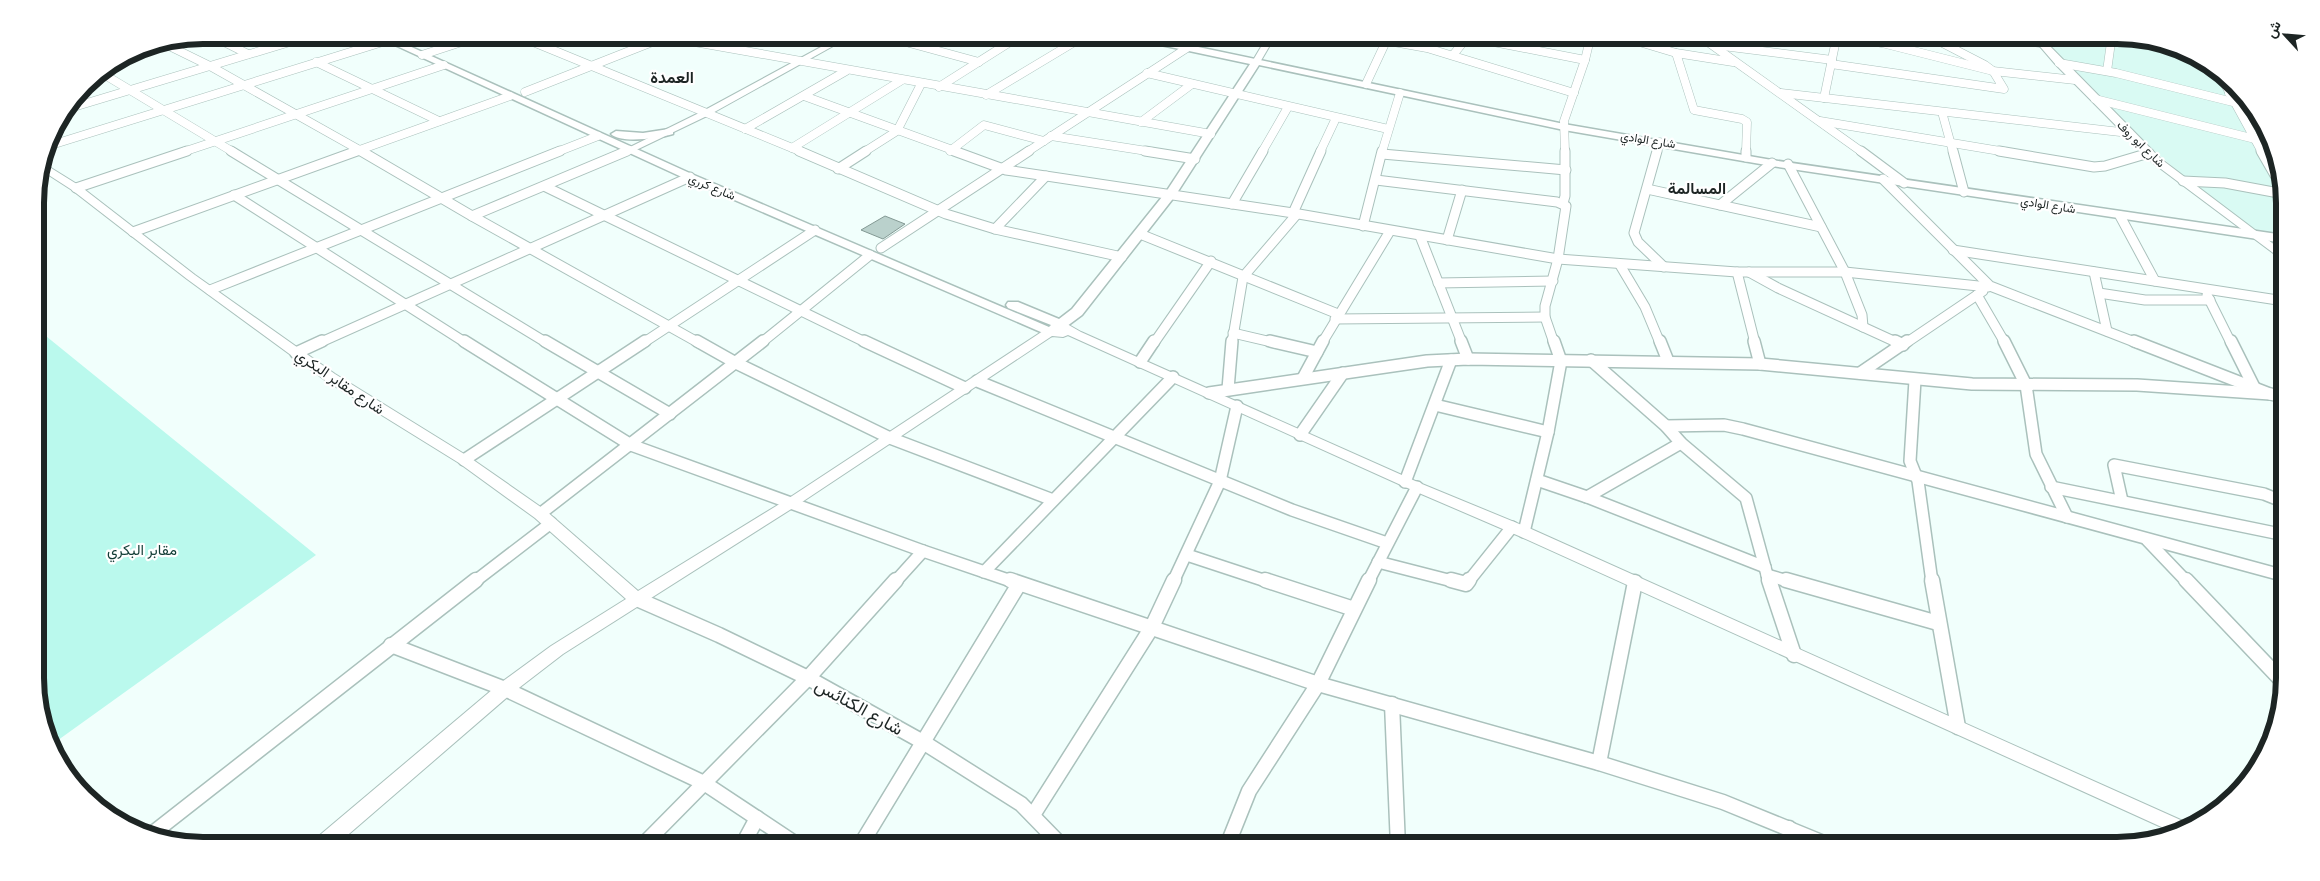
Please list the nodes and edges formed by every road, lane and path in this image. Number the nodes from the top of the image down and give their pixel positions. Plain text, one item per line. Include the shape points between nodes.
1 (228, 44) edge
2 (282, 44) edge
3 (368, 44) edge
4 (401, 44) edge
5 (411, 44) edge
6 (455, 44) edge
7 (538, 44) edge
8 (647, 44) edge
9 (708, 44) edge
10 (833, 44) edge
11 (914, 44) edge
12 (1007, 44) edge
13 (1071, 44) edge
14 (1169, 44) edge
15 (1191, 44) edge
16 (1267, 44) edge
17 (1385, 44) edge
18 (1411, 44) edge
19 (1462, 44) edge
20 (1508, 44) edge
21 (1589, 44) edge
22 (1648, 44) edge
23 (1835, 44) edge
24 (1886, 44) edge
25 (1945, 44) edge
26 (2042, 44) edge
27 (2110, 44) edge
28 (1713, 45) joint
29 (171, 47) edge
30 (1187, 48) junction
31 (434, 51) junction
32 (1676, 52) junction
33 (248, 54) junction
34 (422, 55) junction
35 (1453, 55) junction
36 (1585, 60) junction
37 (316, 62) junction
38 (799, 62) junction
39 (979, 62) junction
40 (1256, 62) junction
41 (1736, 62) junction
42 (1832, 62) junction
43 (2059, 63) junction
44 (444, 65) junction
45 (210, 66) junction
46 (591, 66) junction
47 (846, 71) junction
48 (1993, 71) junction
49 (2107, 71) junction
50 (1148, 73) junction
51 (107, 76) edge
52 (902, 80) junction
53 (2075, 80) junction
54 (921, 84) junction
55 (1192, 84) junction
56 (1366, 84) junction
57 (243, 85) junction
58 (939, 87) junction
59 (2226, 87) edge
60 (130, 90) junction
61 (371, 90) junction
62 (525, 92) junction
63 (1400, 93) junction
64 (1574, 93) junction
65 (1781, 93) junction
66 (2229, 93) junction
67 (2233, 94) edge
68 (986, 95) junction
69 (1236, 95) junction
70 (510, 96) junction
71 (804, 96) junction
72 (1824, 98) junction
73 (2095, 99) junction
74 (2233, 102) junction
75 (77, 106) edge
76 (1288, 107) junction
77 (162, 110) junction
78 (850, 112) junction
79 (1942, 112) junction
80 (706, 113) junction
81 (1085, 113) junction
82 (296, 114) junction
83 (575, 116) junction
84 (1336, 118) junction
85 (563, 120) junction
86 (439, 121) junction
87 (1820, 121) junction
88 (1141, 122) junction
89 (1564, 127) junction
90 (745, 129) junction
91 (1388, 129) junction
92 (897, 131) junction
93 (669, 132) junction
94 (2129, 133) junction
95 (616, 134) junction
96 (1211, 134) junction
97 (598, 136) junction
98 (1047, 138) junction
99 (2255, 139) junction
100 (215, 141) junction
101 (1660, 142) junction
102 (1952, 143) junction
103 (55, 144) edge
104 (642, 145) junction
105 (792, 148) junction
106 (359, 150) junction
107 (629, 150) junction
108 (950, 151) junction
109 (2262, 152) junction
110 (2149, 153) junction
111 (2268, 153) edge
112 (1382, 154) junction
113 (1746, 157) junction
114 (1195, 159) junction
115 (1772, 163) junction
116 (1788, 164) junction
117 (2272, 168) edge
118 (47, 169) edge
119 (838, 169) junction
120 (1000, 169) junction
121 (1566, 170) junction
122 (1046, 176) junction
123 (690, 177) junction
124 (277, 179) junction
125 (1883, 179) junction
126 (1376, 180) junction
127 (2183, 181) junction
128 (1904, 183) junction
129 (546, 187) junction
130 (76, 188) junction
131 (1647, 189) junction
132 (1462, 190) junction
133 (2275, 191) edge
134 (1964, 192) junction
135 (1172, 194) junction
136 (234, 195) junction
137 (442, 199) junction
138 (1562, 203) junction
139 (1232, 204) junction
140 (1720, 205) junction
141 (937, 211) junction
142 (1295, 214) junction
143 (472, 216) junction
144 (603, 216) junction
145 (2120, 216) junction
146 (1363, 226) junction
147 (1820, 227) junction
148 (994, 229) junction
149 (363, 230) junction
150 (815, 230) junction
151 (1390, 231) junction
152 (133, 232) junction
153 (1140, 234) junction
154 (1420, 236) junction
155 (2260, 238) junction
156 (2276, 239) edge
157 (1448, 240) junction
158 (2276, 243) edge
159 (317, 248) junction
160 (530, 248) junction
161 (881, 248) junction
162 (1953, 250) junction
163 (2276, 251) edge
164 (870, 255) junction
165 (1122, 257) junction
166 (1558, 259) junction
167 (1211, 262) junction
168 (1620, 265) junction
169 (1664, 267) junction
170 (1737, 272) junction
171 (1749, 272) junction
172 (1845, 272) junction
173 (2094, 272) junction
174 (1243, 277) junction
175 (736, 280) junction
176 (1553, 281) junction
177 (2155, 281) junction
178 (1438, 283) junction
179 (451, 284) junction
180 (1989, 287) junction
181 (2204, 289) junction
182 (210, 290) junction
183 (2099, 293) junction
184 (1978, 295) junction
185 (2210, 300) junction
186 (2276, 300) edge
187 (405, 304) junction
188 (798, 311) junction
189 (1337, 317) junction
190 (1545, 317) junction
191 (1452, 318) junction
192 (667, 326) junction
193 (1863, 327) junction
194 (1055, 328) junction
195 (2107, 331) junction
196 (1233, 334) junction
197 (1903, 346) junction
198 (1318, 352) junction
199 (296, 353) junction
200 (1468, 359) junction
201 (1451, 360) junction
202 (1591, 360) junction
203 (1561, 361) junction
204 (1668, 361) junction
205 (1140, 362) junction
206 (736, 363) junction
207 (1760, 364) junction
208 (596, 372) junction
209 (1860, 373) junction
210 (1343, 374) junction
211 (1173, 377) junction
212 (1303, 378) junction
213 (1915, 380) junction
214 (971, 384) junction
215 (2026, 385) junction
216 (2254, 387) junction
217 (1228, 389) junction
218 (1210, 393) junction
219 (2276, 396) edge
220 (2276, 398) edge
221 (555, 399) junction
222 (1435, 405) junction
223 (1236, 406) junction
224 (670, 414) junction
225 (1666, 426) junction
226 (1548, 432) junction
227 (1300, 435) junction
228 (1115, 436) junction
229 (890, 438) junction
230 (1681, 443) junction
231 (631, 445) junction
232 (464, 460) junction
233 (1915, 475) junction
234 (1537, 480) junction
235 (1220, 481) junction
236 (1411, 484) junction
237 (2051, 487) junction
238 (1587, 497) junction
239 (2276, 499) edge
240 (1053, 500) junction
241 (2122, 501) junction
242 (790, 504) junction
243 (540, 514) junction
244 (2067, 517) junction
245 (551, 523) junction
246 (1518, 529) junction
247 (2276, 533) edge
248 (2146, 539) junction
249 (1387, 543) junction
250 (923, 551) junction
251 (1187, 555) junction
252 (1378, 562) junction
253 (2276, 570) edge
254 (1766, 571) junction
255 (984, 572) junction
256 (1635, 582) junction
257 (1019, 584) junction
258 (637, 599) junction
259 (1354, 609) junction
260 (1938, 623) junction
261 (1152, 627) junction
262 (391, 645) junction
263 (1794, 655) junction
264 (2276, 675) edge
265 (808, 678) junction
266 (1318, 684) junction
267 (505, 689) junction
268 (1392, 704) junction
269 (1958, 727) junction
270 (923, 742) junction
271 (1599, 763) junction
272 (704, 783) junction
273 (1033, 815) junction
274 (757, 818) junction
275 (2177, 825) edge
276 (1789, 828) junction
277 (156, 831) edge
278 (332, 837) edge
279 (651, 837) edge
280 (747, 837) edge
281 (785, 837) edge
282 (865, 837) edge
283 (1054, 837) edge
284 (1231, 837) edge
285 (1398, 837) edge
286 (1792, 837) edge
287 (1810, 837) edge

1 - 33 street
2 - 33 street
3 - 37 street
4 - 34 main road, شارع كرري
5 - 31 main road, شارع كرري
6 - 31 street
7 - 46 street
8 - 46 street
9 - 38 street
10 - 38 street
11 - 39 street
12 - 39 street
13 - 68 street
14 - 30 main road, شارع الوادي
15 - 30 street
16 - 40 street
17 - 56 street
18 - 35 street
19 - 35 street
20 - 36 street
21 - 36 street
22 - 32 street
23 - 42 street
24 - 48 street
25 - 48 street
26 - 43 street, شارع ابو روف
27 - 49 street
28 - 41 street
28 - 42 street
29 - 45 street
30 - 40 main road, شارع الوادي
30 - 50 street
31 - 34 street
31 - 62 main road, شارع كرري
32 - 41 street
32 - 113 street via 1694,110 1747,122
33 - 45 street
34 - 44 main road, شارع كرري
35 - 64 street
36 - 64 street
37 - 57 street
37 - 61 street
38 - 47 street
38 - 80 street
39 - 58 street
40 - 56 main road, شارع الوادي
40 - 69 main road
41 - 65 street
42 - 48 street via 2004,89
42 - 72 street
43 - 49 street
43 - 53 street, شارع ابو روف
44 - 61 street
44 - 70 main road, شارع كرري
45 - 57 street
45 - 60 street
46 - 62 street
46 - 80 street
47 - 52 street
47 - 71 street
48 - 53 street
49 - 74 street
50 - 55 street
50 - 81 street
51 - 60 street
52 - 54 street
52 - 78 street
53 - 73 street, شارع ابو روف
54 - 58 street
54 - 92 street
55 - 69 street
55 - 88 street
56 - 63 main road, شارع الوادي
57 - 77 street
57 - 82 street
58 - 68 street
59 - 66 street
60 - 75 street
60 - 77 street
61 - 82 street
61 - 86 street
62 - 83 main road, شارع كرري
63 - 89 main road, شارع الوادي
63 - 91 street
64 - 89 street
65 - 72 street
65 - 87 street
66 - 67 street
66 - 74 street
68 - 81 street
69 - 76 street
69 - 96 main road
70 - 85 main road, شارع كرري
70 - 86 street
71 - 78 street
71 - 90 street
72 - 79 street
73 - 94 street, شارع ابو روف
73 - 99 street
74 - 99 street
76 - 84 street
76 - 139 street
77 - 100 street
77 - 103 street
78 - 92 street
78 - 105 street
79 - 94 street
79 - 102 street
80 - 90 street
80 - 93 street
81 - 88 street
81 - 98 street
82 - 100 street
82 - 106 street
83 - 85 main road
83 - 95 main road, شارع كرري
84 - 91 street
84 - 142 street
85 - 97 main road, شارع كرري
86 - 106 street
87 - 102 street
87 - 128 street
88 - 96 street
89 - 101 main road, شارع الوادي
89 - 121 street
90 - 105 street
91 - 112 street
92 - 108 street
92 - 119 street
93 - 95 main road via 650,136
93 - 104 street
94 - 110 street, شارع ابو روف
95 - 104 main road, شارع كرري
96 - 114 main road
97 - 107 main road, شارع كرري
97 - 137 street
98 - 108 street via 984,125
98 - 114 street
98 - 120 street
99 - 109 street
100 - 124 street
100 - 130 street
101 - 113 main road, شارع الوادي
101 - 131 street
102 - 110 street via 2101,167
102 - 134 street
104 - 107 street
104 - 161 main road, شارع كرري
105 - 119 street
106 - 124 street
106 - 137 street
107 - 123 main road, شارع كرري
107 - 129 street
108 - 120 street
109 - 111 street
109 - 117 street
110 - 127 street, شارع ابو روف
112 - 121 street
112 - 126 street
113 - 115 main road, شارع الوادي
114 - 135 main road
115 - 116 main road, شارع الوادي
115 - 140 street
116 - 125 main road, شارع الوادي
116 - 147 street
118 - 130 street, شارع مقابر البكري
119 - 141 street
120 - 122 street
120 - 141 street
121 - 138 street
122 - 135 street
122 - 148 street
123 - 144 street
123 - 150 main road, شارع كرري
124 - 136 street
124 - 149 street
125 - 128 main road, شارع الوادي
125 - 162 street
126 - 132 street
126 - 146 street
127 - 133 street
127 - 155 street, شارع ابو روف
128 - 134 main road, شارع الوادي
129 - 143 street
129 - 144 street
130 - 152 street, شارع مقابر البكري
131 - 140 street
131 - 169 street via 1635,238
132 - 138 street
132 - 157 street
134 - 145 main road, شارع الوادي
135 - 139 street
135 - 153 main road
136 - 152 street
136 - 159 street
137 - 143 street
137 - 149 street
138 - 166 street via 1566,207
139 - 142 street
140 - 147 street
141 - 148 street
141 - 161 street
142 - 146 street
142 - 174 street
143 - 160 street
144 - 160 street
144 - 175 street
145 - 155 main road, شارع الوادي
145 - 177 street
146 - 151 street
147 - 172 street
148 - 165 street
149 - 159 street
149 - 179 street
150 - 164 main road, شارع كرري
150 - 175 street
151 - 154 street
151 - 189 street
152 - 182 street, شارع مقابر البكري
153 - 165 main road
153 - 167 street
154 - 157 street
154 - 178 street
155 - 156 main road
155 - 158 main road
155 - 163 street, شارع ابو روف
157 - 166 street
159 - 182 street
159 - 187 street
160 - 179 street
160 - 192 street
161 - 194 main road, شارع كرري
162 - 173 street
162 - 180 street
164 - 188 street
164 - 194 main road, شارع كرري
165 - 194 main road via 1077,312
166 - 168 street
166 - 176 street
167 - 174 street
167 - 205 street
168 - 169 street
168 - 204 street via 1644,307
169 - 170 street
170 - 171 street
170 - 207 street
171 - 172 street
171 - 193 street
172 - 180 street
172 - 193 street via 1862,315
173 - 177 street
173 - 183 street
174 - 189 street
174 - 196 street
175 - 188 street
175 - 192 street
176 - 178 street
176 - 190 street
177 - 181 street
178 - 191 street
179 - 187 street
179 - 208 street
180 - 184 street
180 - 195 street
181 - 185 street
181 - 186 street
182 - 199 street, شارع مقابر البكري
183 - 185 street via 2145,300
183 - 195 street
184 - 197 street
184 - 215 street
185 - 216 street
187 - 199 street
187 - 221 street
188 - 206 street
188 - 214 street
189 - 191 street
189 - 198 street
190 - 191 street
190 - 203 street
191 - 200 street
192 - 206 street
192 - 208 street
193 - 197 street
194 - 205 street
194 - 214 street
195 - 216 street
196 - 198 street
196 - 217 street
197 - 209 street
198 - 212 street
199 - 232 street, شارع مقابر البكري via 351,391
200 - 201 street
200 - 203 street
201 - 210 street
201 - 222 street
202 - 203 street
202 - 204 street
202 - 225 street
203 - 226 street
204 - 207 street
205 - 211 street
206 - 224 street
206 - 229 street
207 - 209 street
208 - 221 street
208 - 224 street
209 - 213 street
210 - 212 street
210 - 227 street
211 - 218 street
211 - 228 street
212 - 217 street
213 - 215 street
213 - 233 street via 1910,461
214 - 228 street
214 - 229 street
215 - 220 street via 2137,385
215 - 237 street via 2036,454
216 - 219 street
217 - 218 street
218 - 223 street
221 - 231 street
221 - 232 street
222 - 226 street
222 - 236 street
223 - 227 street
223 - 235 street
224 - 231 street
225 - 230 street
225 - 233 street via 1732,426
226 - 234 street
227 - 236 street
228 - 235 street
228 - 240 street
229 - 240 street
229 - 242 street
230 - 238 street
230 - 254 street via 1746,498
231 - 242 street
231 - 243 street
232 - 243 street, شارع مقابر البكري
233 - 244 street
233 - 260 street
234 - 238 street
234 - 246 street
235 - 249 street via 1310,518
235 - 251 street
236 - 246 street
236 - 249 street
237 - 241 street
237 - 244 street
238 - 254 street
239 - 241 street via 2114,465
240 - 255 street
241 - 247 street
242 - 250 street
242 - 258 street
243 - 245 street, شارع مقابر البكري
244 - 248 street
245 - 258 street, شارع مقابر البكري
245 - 262 street
246 - 252 street via 1466,584
246 - 256 street
248 - 253 street
248 - 264 street
249 - 252 street
250 - 255 street
250 - 265 street
251 - 259 street
251 - 261 street
252 - 259 street
254 - 260 street
254 - 263 street
255 - 257 street
256 - 263 street
256 - 271 street
257 - 261 street
257 - 270 street
258 - 265 street, شارع الكنائس
258 - 267 street
259 - 266 street
260 - 269 street
261 - 266 street
261 - 273 street
262 - 267 street
262 - 277 street
263 - 269 street
265 - 270 street, شارع الكنائس
265 - 272 street
266 - 268 street
266 - 284 street via 1249,791
267 - 272 street
267 - 278 street
268 - 271 street
268 - 285 street
269 - 275 street
270 - 273 street, شارع الكنائس via 1010,796
270 - 282 street
271 - 276 street via 1723,802
272 - 274 street
272 - 279 street
273 - 283 street, شارع الكنائس
274 - 280 street
274 - 281 street
276 - 286 street
276 - 287 street

